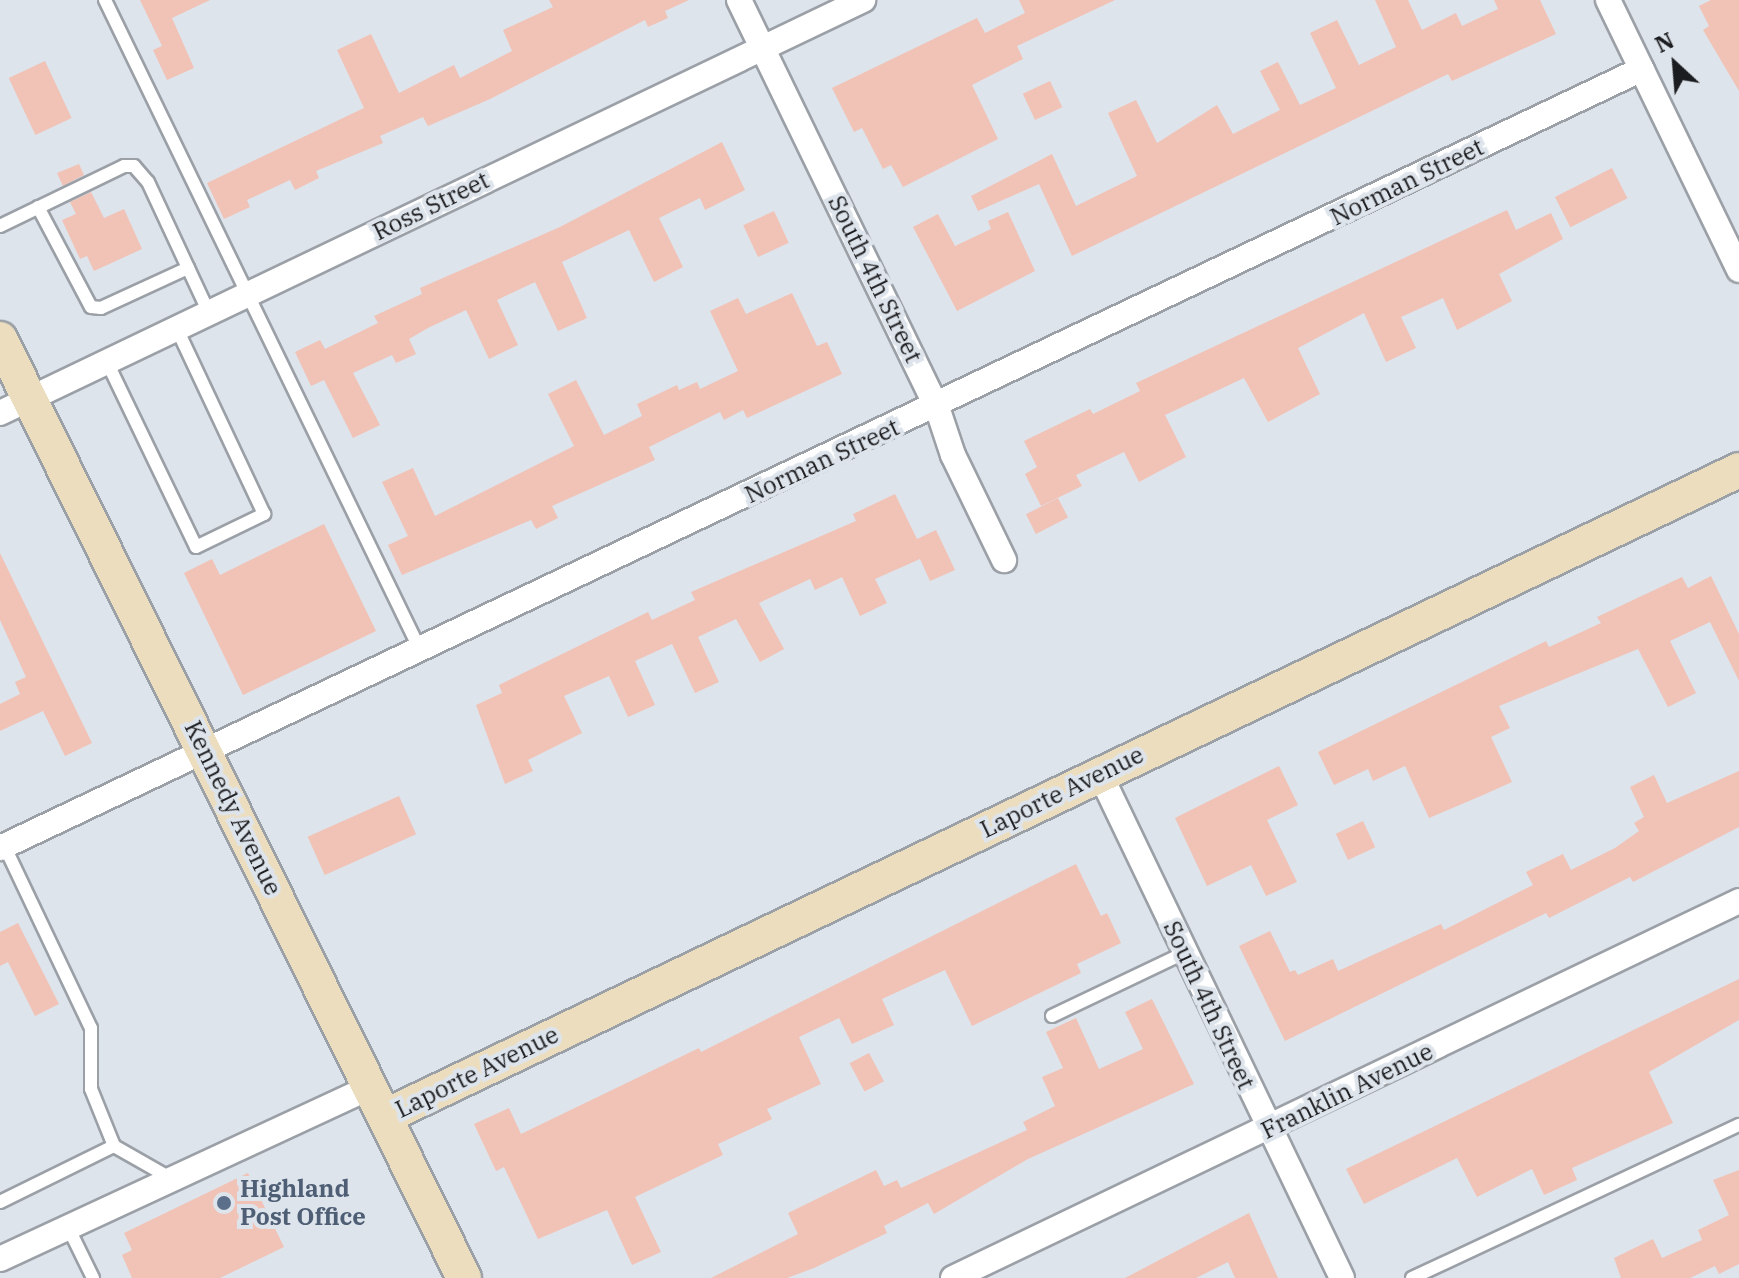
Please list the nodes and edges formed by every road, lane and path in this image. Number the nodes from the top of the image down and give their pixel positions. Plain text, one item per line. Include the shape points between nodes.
1 (105, 0) edge
2 (739, 0) edge
3 (863, 0) edge
4 (1608, 0) edge
5 (762, 48) junction
6 (1642, 69) junction
7 (38, 207) junction
8 (0, 226) edge
9 (188, 268) junction
10 (1739, 270) edge
11 (247, 295) junction
12 (209, 313) junction
13 (177, 329) junction
14 (0, 339) edge
15 (107, 362) junction
16 (15, 406) edge
17 (937, 407) junction
18 (1739, 470) edge
19 (1004, 560) dead end
20 (420, 650) junction
21 (205, 751) junction
22 (1100, 774) junction
23 (2, 844) edge
24 (1739, 901) edge
25 (1184, 953) junction
26 (1052, 1016) dead end
27 (378, 1102) junction
28 (1739, 1125) edge
29 (1268, 1129) junction
30 (114, 1146) junction
31 (172, 1179) junction
32 (0, 1202) edge
33 (68, 1227) junction
34 (0, 1259) edge
35 (93, 1278) edge
36 (464, 1278) edge
37 (953, 1278) edge
38 (1342, 1278) edge
39 (1412, 1278) edge

1 - 11 lane
2 - 5 street, South 4th Street
3 - 5 street, Ross Street
4 - 6 street
5 - 11 street, Ross Street
5 - 17 street, South 4th Street
6 - 10 street
6 - 17 street, Norman Street
7 - 8 lane
7 - 9 lane via 91,307 101,308
7 - 9 lane via 134,166 148,182
9 - 12 lane
11 - 12 street, Ross Street
11 - 20 lane
12 - 13 street, Ross Street
13 - 15 street, Ross Street
13 - 15 lane via 264,514 196,547
14 - 16 street, Kennedy Avenue
15 - 16 street, Ross Street
16 - 21 street, Kennedy Avenue
17 - 19 street, South 4th Street via 953,455
17 - 20 street, Norman Street
18 - 22 street, Laporte Avenue
20 - 21 street, Norman Street
21 - 23 street, Norman Street
21 - 27 street, Kennedy Avenue
22 - 25 street, South 4th Street
22 - 27 street, Laporte Avenue
23 - 30 lane via 91,1028 91,1089
24 - 29 street, Franklin Avenue
25 - 26 lane
25 - 29 street, South 4th Street
27 - 31 street, Laporte Avenue
27 - 36 street, Kennedy Avenue
28 - 39 lane
29 - 37 street, Franklin Avenue
29 - 38 street, South 4th Street
30 - 31 lane
30 - 32 lane
31 - 33 street, Laporte Avenue
33 - 34 street, Laporte Avenue
33 - 35 lane

